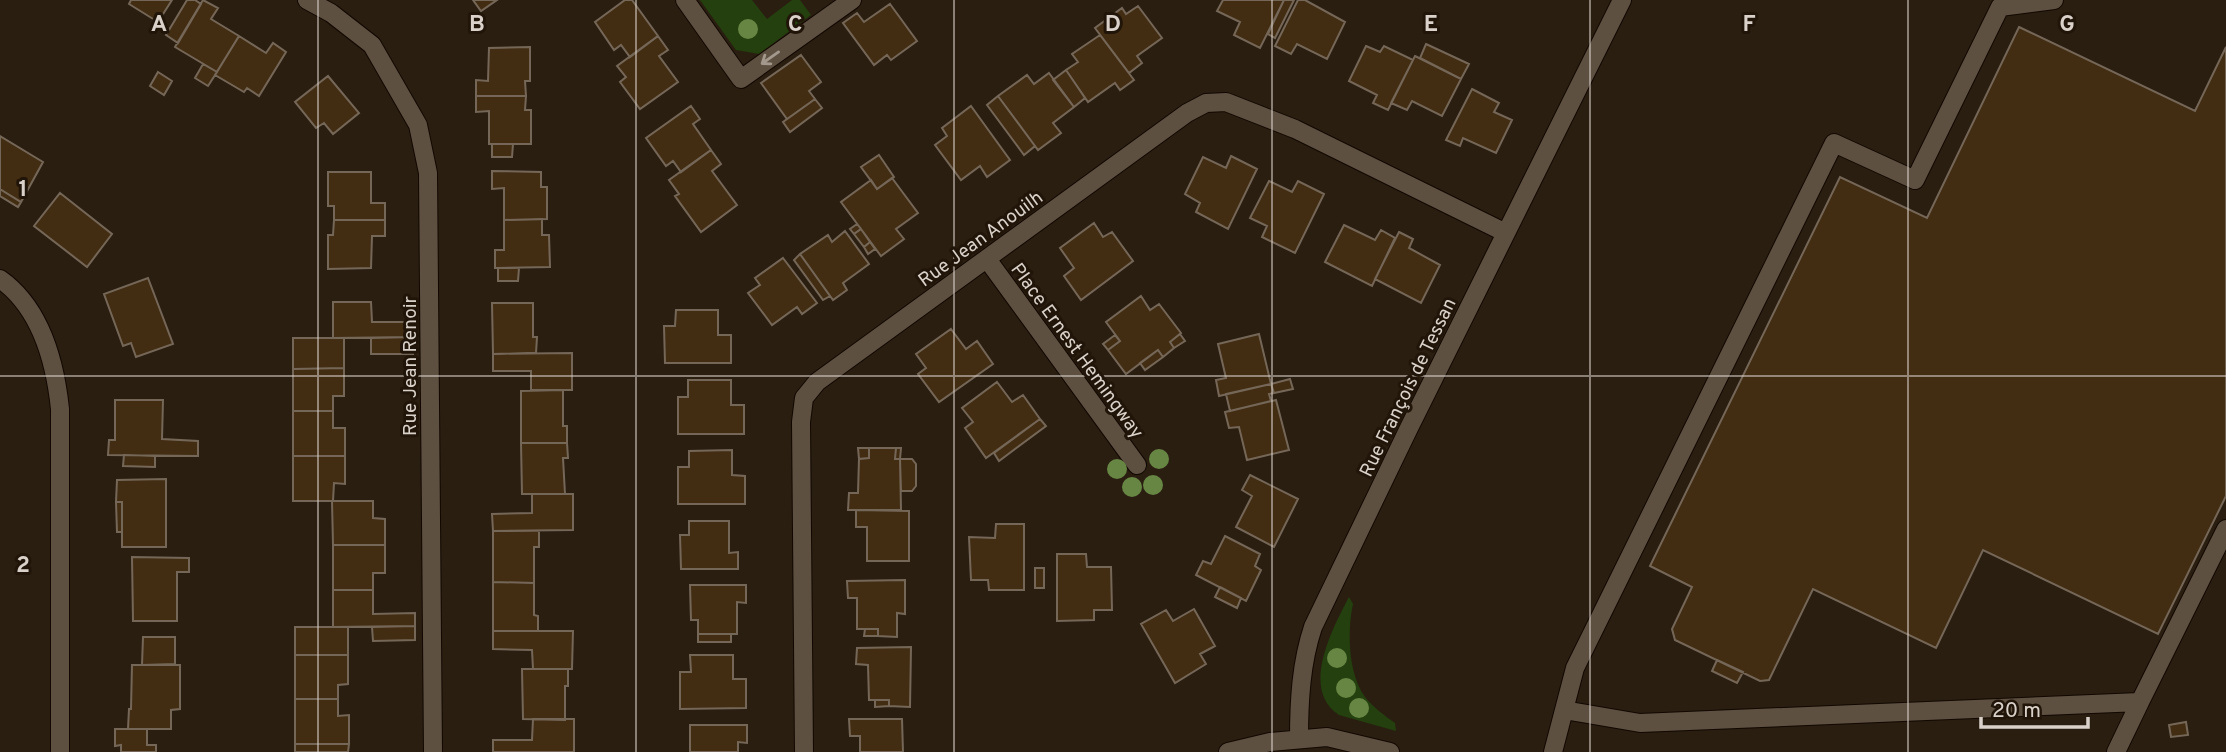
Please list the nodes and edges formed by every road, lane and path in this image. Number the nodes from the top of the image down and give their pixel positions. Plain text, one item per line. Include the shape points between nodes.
1 (307, 0) edge
2 (685, 0) edge
3 (852, 0) edge
4 (1622, 0) edge
5 (2054, 0) edge
6 (336, 6) edge
7 (1506, 233) junction
8 (987, 259) junction
9 (0, 279) edge
10 (1136, 465) dead end
11 (2226, 529) edge
12 (2140, 702) junction
13 (1563, 710) junction
14 (1299, 739) junction
15 (60, 752) edge
16 (433, 752) edge
17 (804, 752) edge
18 (1228, 752) edge
19 (1390, 752) edge
20 (1553, 752) edge
21 (2116, 752) edge

1 - 6 street, Rue Jean Renoir
3 -> 2 street via 741,79
4 - 7 street, Rue François de Tessan
5 - 13 street via 2000,7 1915,180 1834,143 1575,668
6 - 16 street, Rue Jean Renoir via 372,45 418,125 428,173
7 - 8 street, Rue Jean Anouilh via 1295,129 1226,102 1206,103
7 - 14 street, Rue François de Tessan via 1313,627 1305,652
8 - 10 street, Place Ernest Hemingway
8 - 17 street, Rue Jean Anouilh via 817,382 804,398
9 - 15 street via 12,287 44,335 58,389
11 - 12 street
12 - 13 street via 1640,723
12 - 21 street
13 - 20 street
14 - 18 street
14 - 19 street via 1327,737

